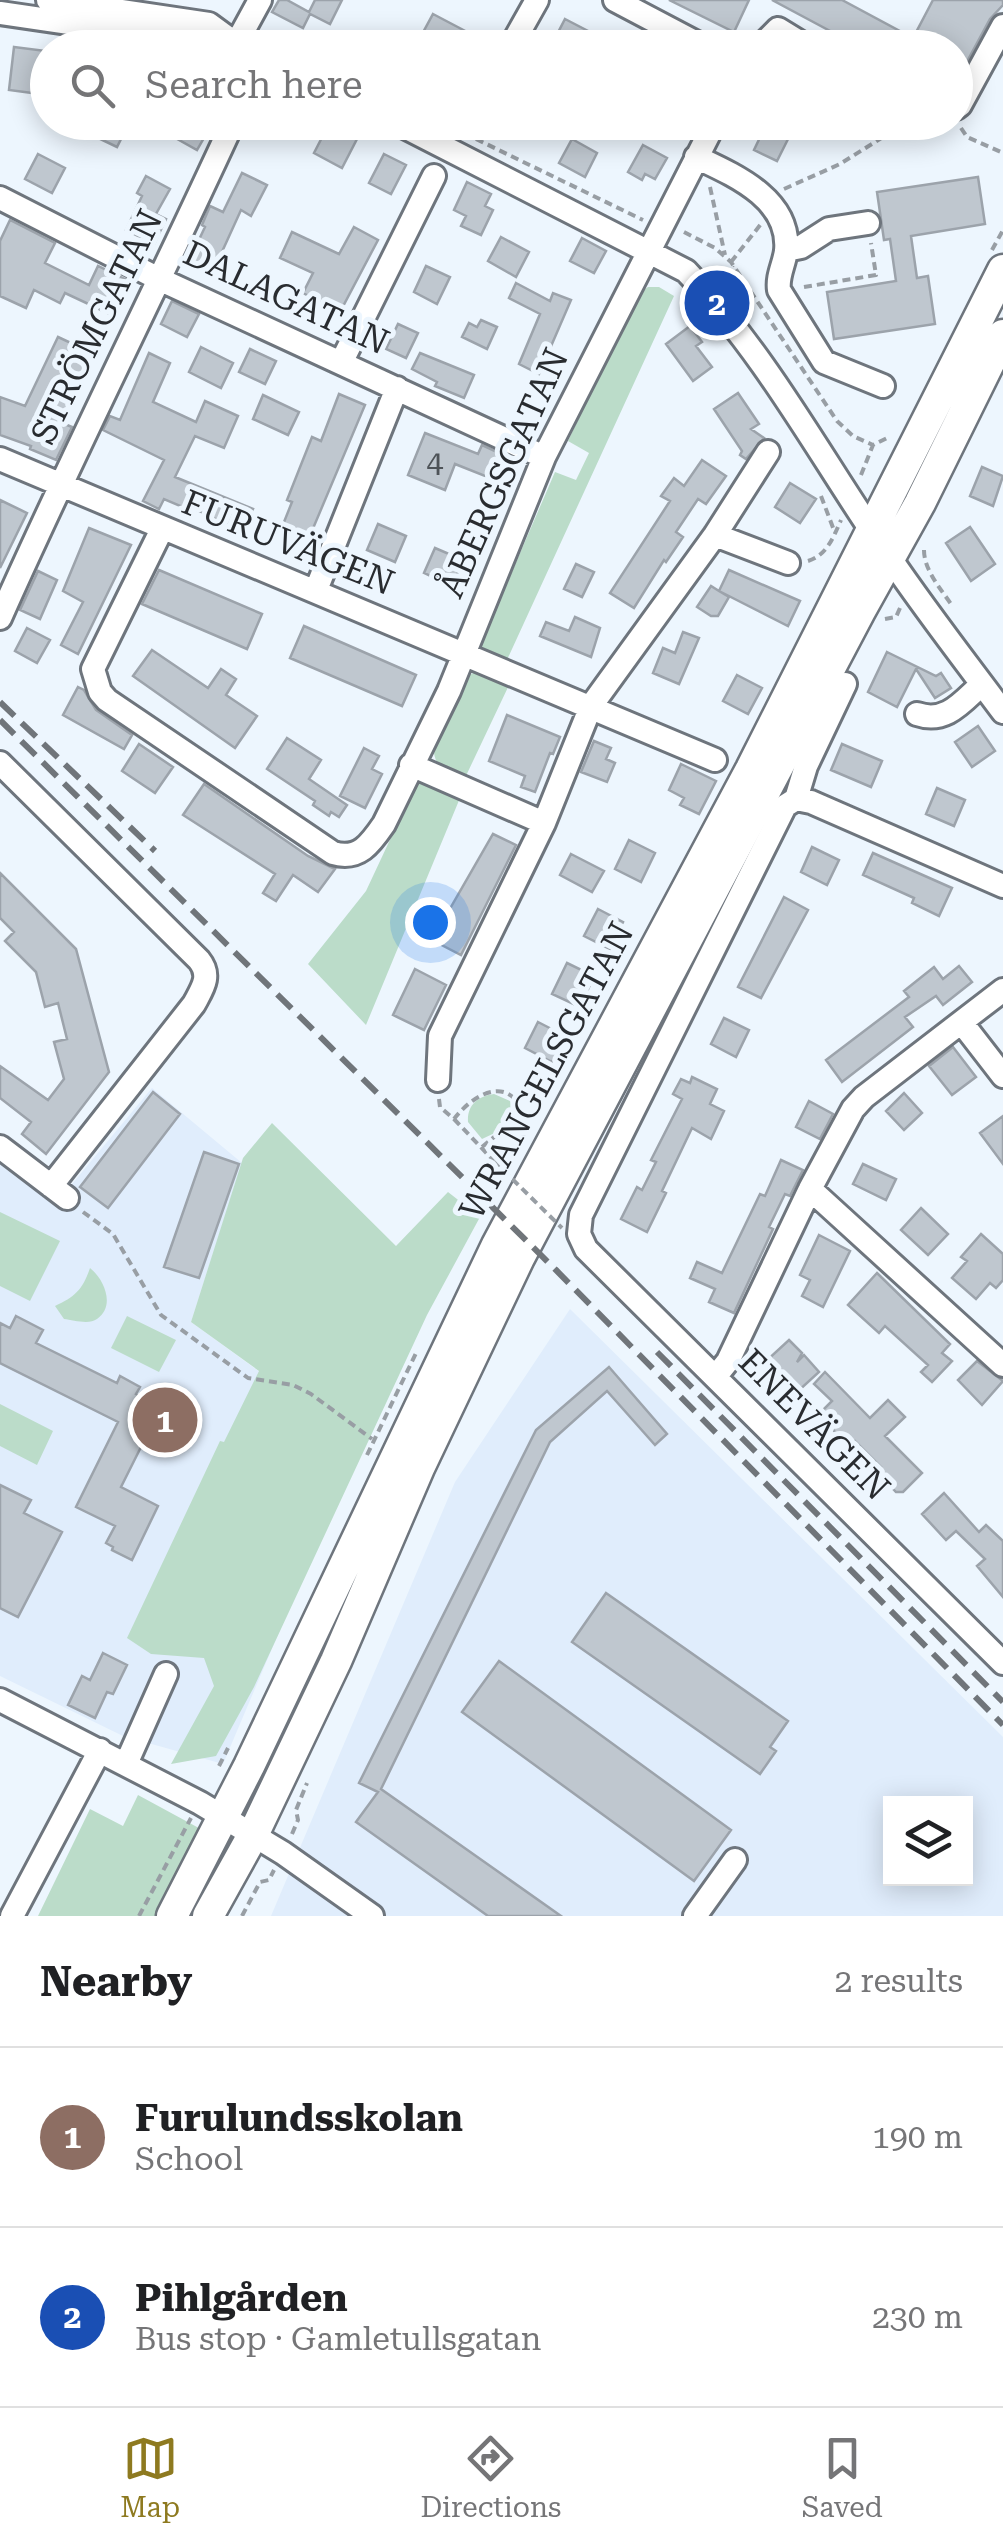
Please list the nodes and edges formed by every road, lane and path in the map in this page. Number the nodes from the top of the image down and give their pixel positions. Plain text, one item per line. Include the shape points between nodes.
1 (48, 0) edge
2 (260, 0) edge
3 (537, 0) edge
4 (615, 0) edge
5 (0, 13) edge
6 (1003, 26) edge
7 (117, 30) edge
8 (218, 30) edge
9 (246, 30) edge
10 (520, 30) edge
11 (672, 30) edge
12 (973, 80) edge
13 (225, 140) edge
14 (430, 140) edge
15 (708, 140) edge
16 (878, 140) edge
17 (973, 140) edge
18 (1003, 153) edge
19 (701, 159) junction
20 (434, 176) dead end
21 (0, 198) edge
22 (771, 204) junction
23 (868, 223) joint
24 (1003, 230) edge
25 (786, 250) junction
26 (647, 251) junction
27 (725, 255) dead end
28 (994, 266) edge
29 (724, 276) dead end
30 (161, 280) junction
31 (779, 290) junction
32 (1003, 334) edge
33 (341, 363) junction
34 (883, 386) dead end
35 (398, 388) junction
36 (895, 430) dead end
37 (880, 444) junction
38 (768, 452) dead end
39 (544, 456) junction
40 (0, 459) edge
41 (902, 472) junction
42 (59, 486) junction
43 (820, 492) dead end
44 (851, 497) junction
45 (871, 528) junction
46 (162, 529) junction
47 (835, 533) junction
48 (715, 535) junction
49 (924, 546) dead end
50 (889, 557) junction
51 (788, 563) joint
52 (316, 590) junction
53 (960, 616) dead end
54 (0, 618) edge
55 (464, 654) junction
56 (846, 684) dead end
57 (982, 684) junction
58 (591, 706) junction
59 (1003, 712) edge
60 (917, 714) dead end
61 (715, 760) dead end
62 (0, 762) edge
63 (411, 765) junction
64 (796, 799) junction
65 (544, 822) junction
66 (1003, 886) edge
67 (1003, 990) edge
68 (962, 1022) junction
69 (1003, 1076) edge
70 (438, 1080) joint
71 (454, 1119) junction
72 (524, 1125) junction
73 (0, 1147) edge
74 (482, 1147) junction
75 (522, 1149) dead end
76 (513, 1166) dead end
77 (504, 1183) dead end
78 (810, 1189) junction
79 (59, 1192) junction
80 (571, 1231) junction
81 (416, 1352) dead end
82 (1003, 1365) edge
83 (716, 1376) junction
84 (374, 1440) junction
85 (366, 1457) dead end
86 (1003, 1663) edge
87 (166, 1674) dead end
88 (0, 1700) edge
89 (228, 1747) dead end
90 (100, 1750) junction
91 (126, 1764) junction
92 (211, 1811) junction
93 (253, 1835) junction
94 (735, 1860) dead end
95 (12, 1916) edge
96 (140, 1916) edge
97 (172, 1916) edge
98 (208, 1916) edge
99 (372, 1916) edge
100 (696, 1916) edge

1 - 8 street
2 - 9 street
3 - 10 street
4 - 11 street
5 - 7 street
6 - 12 street
13 - 30 street, STRÖMGATAN
14 - 26 street
15 - 19 street, ÅBERGSGATAN
16 - 22 path via 790,185
17 - 18 path
19 - 22 street via 743,180
19 - 26 street, ÅBERGSGATAN
19 - 27 path
20 - 33 street
21 - 30 street, DALAGATAN
22 - 25 street
22 - 29 path
23 - 25 street via 829,230
23 - 31 path via 876,275
24 - 28 path
25 - 31 street
26 - 39 street, ÅBERGSGATAN
26 - 44 street via 686,271 718,304
28 - 41 main road, WRANGELSGATAN
30 - 33 street, DALAGATAN
30 - 42 street, STRÖMGATAN
31 - 34 street via 824,362
32 - 50 main road, WRANGELSGATAN
33 - 35 street, DALAGATAN
35 - 39 street, DALAGATAN
35 - 52 street
36 - 37 path
37 - 41 path
37 - 44 path via 873,445
38 - 48 street
39 - 55 street, ÅBERGSGATAN
40 - 42 street, FURUVÄGEN
41 - 45 main road, WRANGELSGATAN
42 - 46 street, FURUVÄGEN
42 - 54 street, STRÖMGATAN
43 - 47 path
44 - 45 street
44 - 47 path
45 - 50 street
45 - 92 main road, WRANGELSGATAN via 751,769 496,1245
46 - 52 street, FURUVÄGEN
46 - 63 street, ÅBERGSGATAN via 93,669 107,700 341,856 372,844
47 - 51 path via 816,559
48 - 51 street
48 - 58 street
49 - 53 path via 930,574
50 - 57 street
50 - 93 main road, WRANGELSGATAN via 519,1258
52 - 55 street, FURUVÄGEN
55 - 58 street, FURUVÄGEN
55 - 63 street, ÅBERGSGATAN
56 - 64 street
57 - 59 street
57 - 60 street via 942,717
58 - 61 street, FURUVÄGEN
58 - 65 street
62 - 79 street via 199,960 206,976 194,1004
63 - 65 street
64 - 66 street
64 - 80 street via 786,806
65 - 70 street via 440,1036
67 - 68 street
68 - 69 street
68 - 78 street via 853,1109
70 - 71 path via 440,1107
71 - 72 path via 487,1090 515,1100
71 - 74 path
72 - 74 path
72 - 75 path
73 - 79 street
74 - 80 path, bridge
76 - 77 path
78 - 82 street
78 - 83 street
79 - 84 path via 113,1234 162,1316 248,1378 293,1385
80 - 83 street, ENEVÄGEN
81 - 84 path
83 - 86 street, ENEVÄGEN
84 - 85 path
87 - 91 street
88 - 90 street
89 - 92 path
90 - 91 street
90 - 95 street
91 - 92 street
92 - 93 street
92 - 96 path
92 - 97 main road, WRANGELSGATAN
93 - 98 main road, WRANGELSGATAN
93 - 99 street
94 - 100 street

